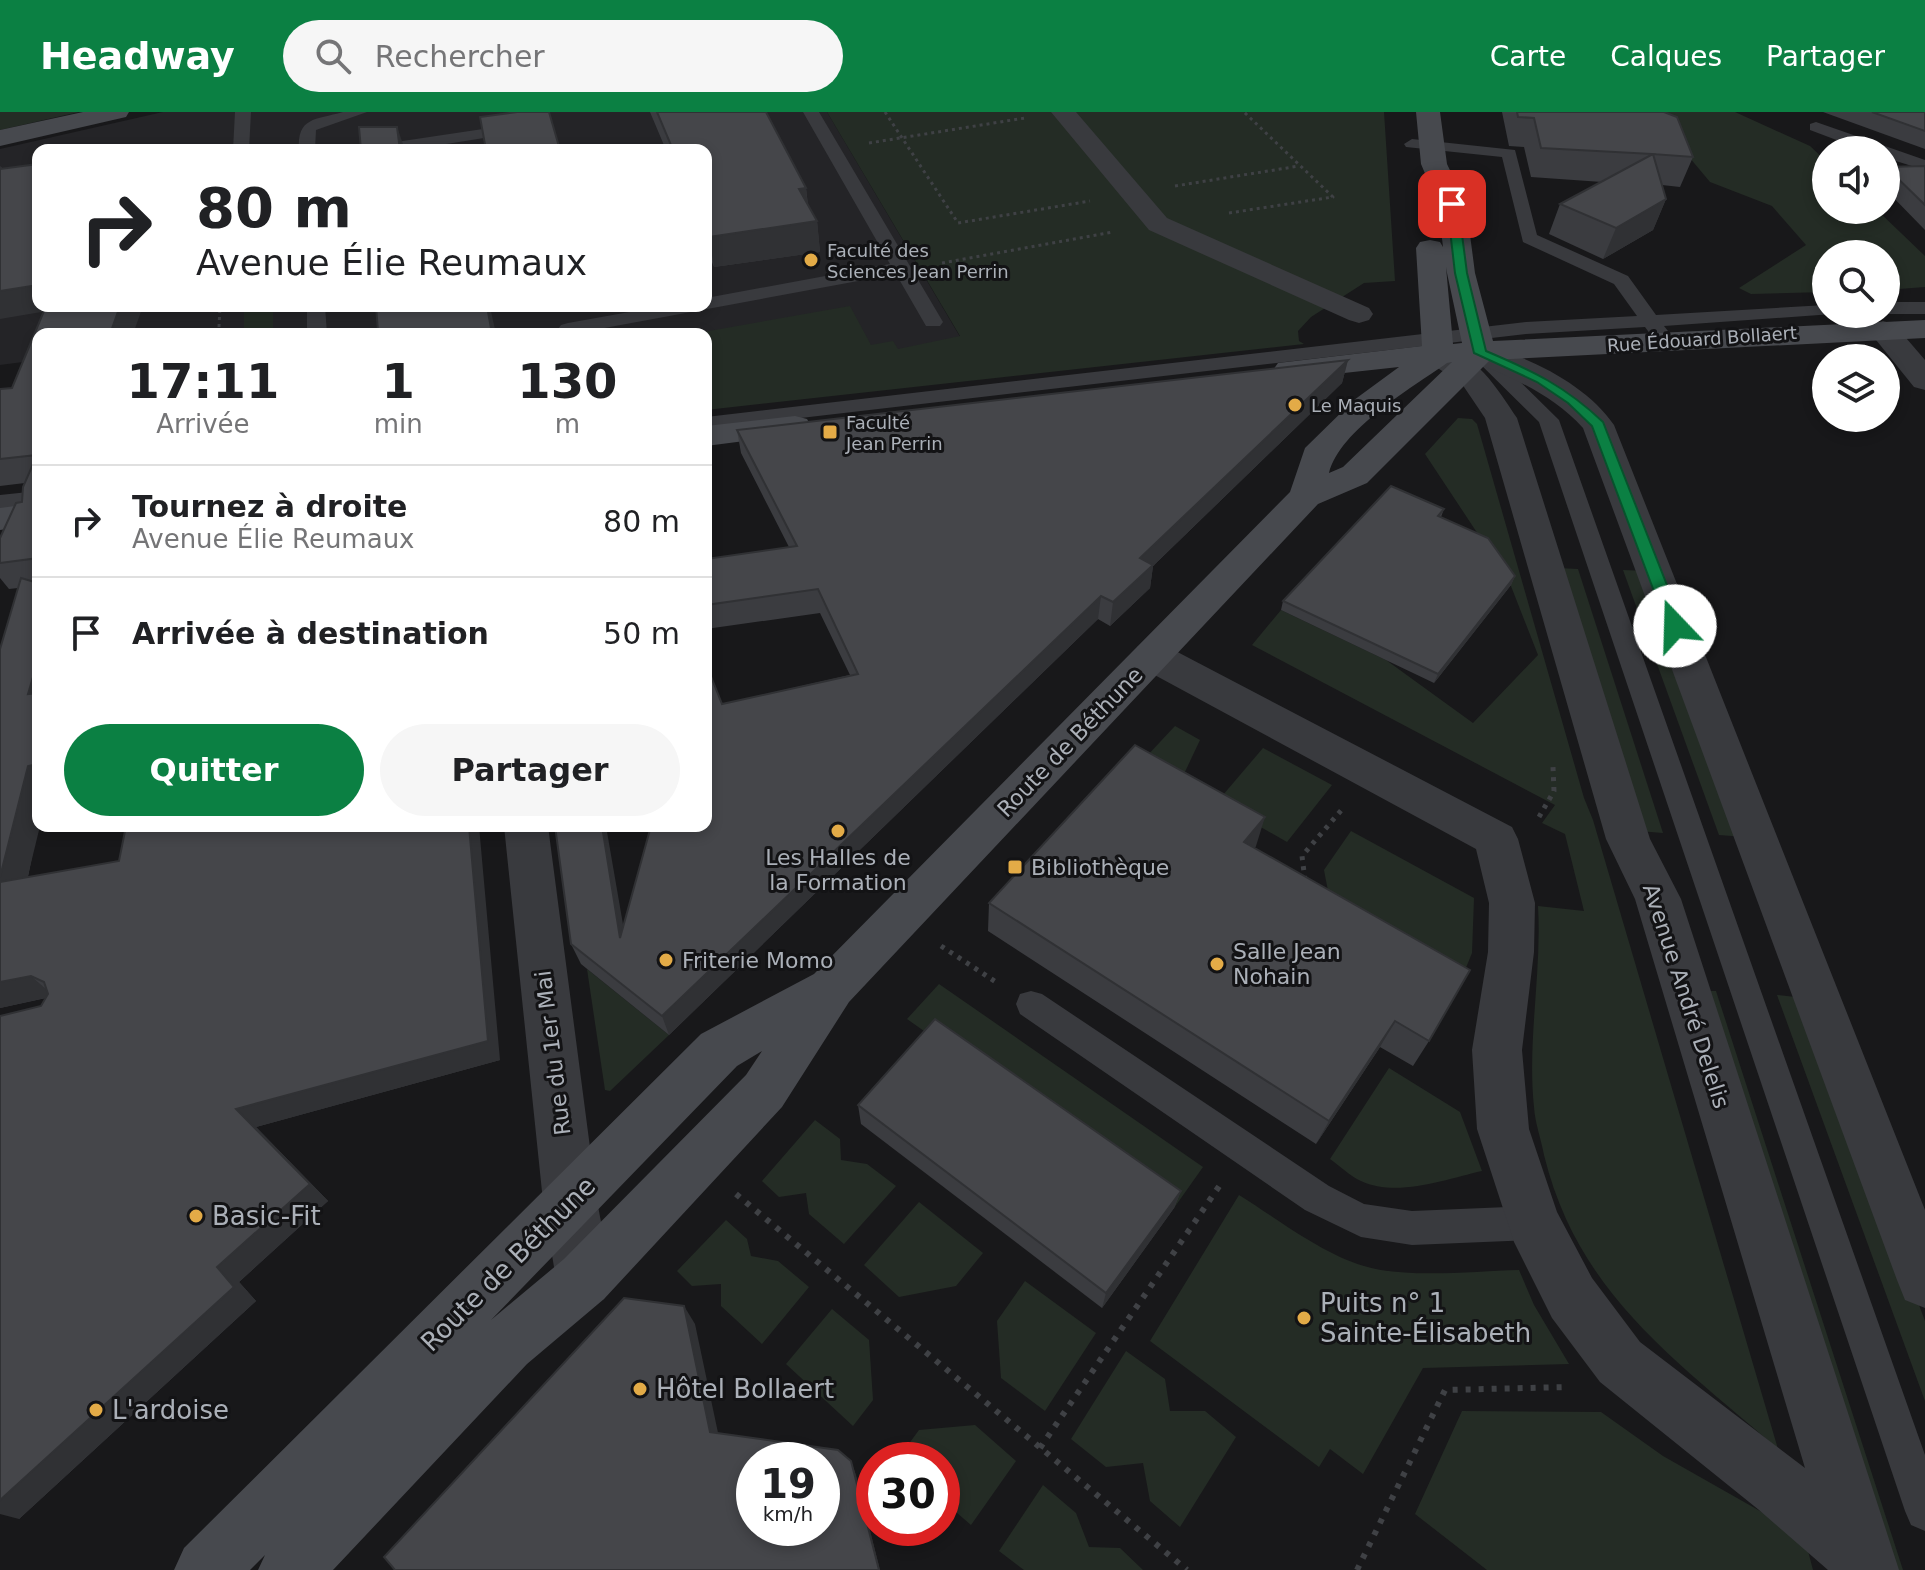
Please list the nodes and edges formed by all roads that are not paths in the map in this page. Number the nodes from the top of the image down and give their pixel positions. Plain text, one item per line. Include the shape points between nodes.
1 (117, 112) edge
2 (243, 112) edge
3 (359, 112) edge
4 (811, 112) edge
5 (1063, 112) edge
6 (1409, 112) edge
7 (1428, 112) edge
8 (1816, 127) dead end
9 (503, 131) edge
10 (1840, 136) edge
11 (0, 138) edge
12 (241, 144) edge
13 (303, 144) edge
14 (416, 144) edge
15 (1422, 144) junction
16 (1900, 157) edge
17 (1925, 165) edge
18 (901, 268) junction
19 (712, 303) edge
20 (1925, 308) edge
21 (662, 312) edge
22 (1812, 313) edge
23 (1359, 314) dead end
24 (1900, 315) edge
25 (933, 322) dead end
26 (1812, 323) edge
27 (1900, 323) edge
28 (574, 328) edge
29 (1891, 328) edge
30 (1925, 329) edge
31 (1658, 330) junction
32 (1459, 350) junction
33 (1318, 366) junction
34 (1925, 380) edge
35 (1365, 407) junction
36 (712, 422) edge
37 (712, 435) edge
38 (1306, 496) junction
39 (32, 499) edge
40 (0, 502) edge
41 (32, 515) edge
42 (0, 519) edge
43 (1152, 656) junction
44 (527, 832) edge
45 (832, 987) junction
46 (1031, 1004) road end
47 (570, 1201) junction
48 (1533, 1223) junction
49 (584, 1279) junction
50 (1925, 1280) edge
51 (279, 1496) junction
52 (1925, 1511) edge
53 (314, 1561) edge
54 (1866, 1565) edge
55 (206, 1570) edge

1 - 11 main road
2 - 12 lane
3 - 13 lane via 310,127
4 - 18 lane
5 - 23 street via 1158,224
6 - 15 main road
7 - 15 main road
8 - 10 lane
9 - 14 lane
15 - 31 lane via 1509,153 1529,238 1621,280
15 - 32 main road via 1425,194
15 - 32 main road via 1452,204 1463,285
16 - 17 lane
18 - 19 lane
18 - 25 lane
20 - 24 lane
21 - 28 lane
22 - 31 lane
26 - 31 main road, Rue Édouard Bollaert
27 - 30 main road, Rue Édouard Bollaert
29 - 34 street
31 - 32 main road, Rue Édouard Bollaert
32 - 33 main road, Rue Édouard Bollaert
32 - 35 main road, Route de Béthune
32 - 36 lane via 1091,376
32 - 38 main road, Route de Béthune via 1355,475
32 - 50 street via 1542,379 1598,425
32 - 52 lane via 1549,420
32 - 54 street, Avenue André Delelis via 1505,430 1628,839 1658,899
33 - 35 main road via 1344,381
33 - 37 main road, Rue Édouard Bollaert
35 - 38 main road, Route de Béthune via 1317,455
38 - 43 main road, Route de Béthune
39 - 40 lane
41 - 42 main road
43 - 45 main road, Route de Béthune
43 - 48 street via 1496,839 1512,903 1497,1050 1503,1129
44 - 47 street, Rue du 1er Mai
45 - 47 main road, Route de Béthune via 719,1050
45 - 49 main road, Route de Béthune via 764,1091
46 - 48 lane via 1317,1198 1361,1220 1412,1228
47 - 49 street, Rue du 1er Mai
47 - 51 main road, Route de Béthune
48 - 54 street via 1572,1298 1620,1362 1781,1488
49 - 53 main road, Route de Béthune via 507,1344
51 - 53 street
51 - 55 main road, Route de Béthune

